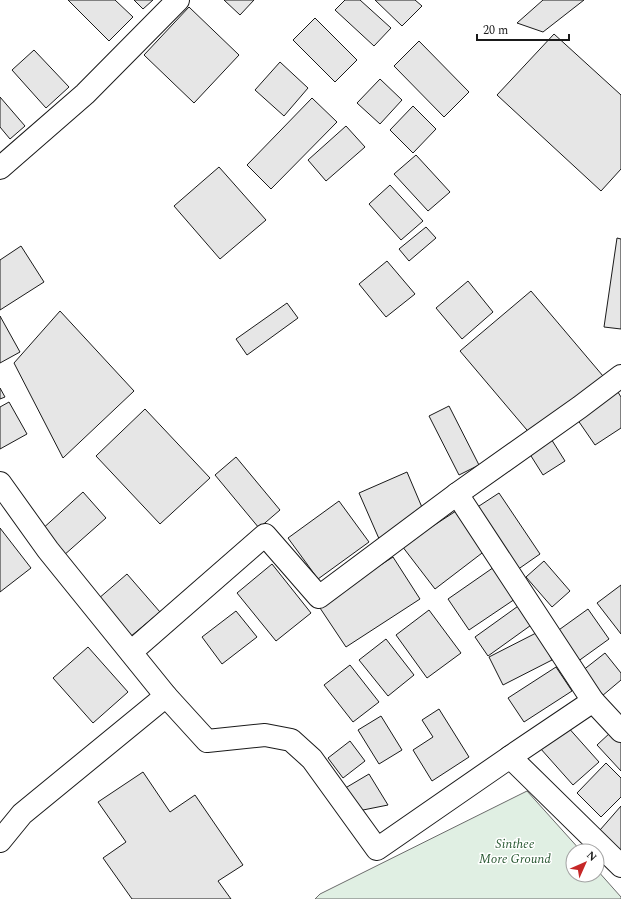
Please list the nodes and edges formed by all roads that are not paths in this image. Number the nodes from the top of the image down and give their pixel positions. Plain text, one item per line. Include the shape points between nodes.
1 (178, 0) edge
2 (3, 160) edge
3 (621, 376) edge
4 (0, 483) edge
5 (457, 494) junction
6 (131, 652) junction
7 (166, 696) junction
8 (592, 701) junction
9 (621, 731) edge
10 (510, 758) junction
11 (0, 841) edge
12 (621, 866) edge

1 - 2 street via 85,94
3 - 5 street
4 - 6 street via 48,550
5 - 6 street via 319,597 265,536
5 - 8 street
6 - 7 street
7 - 10 street via 207,741 265,735 292,740 312,759 377,849
7 - 11 street via 22,814
8 - 9 street
8 - 10 street
10 - 12 street

